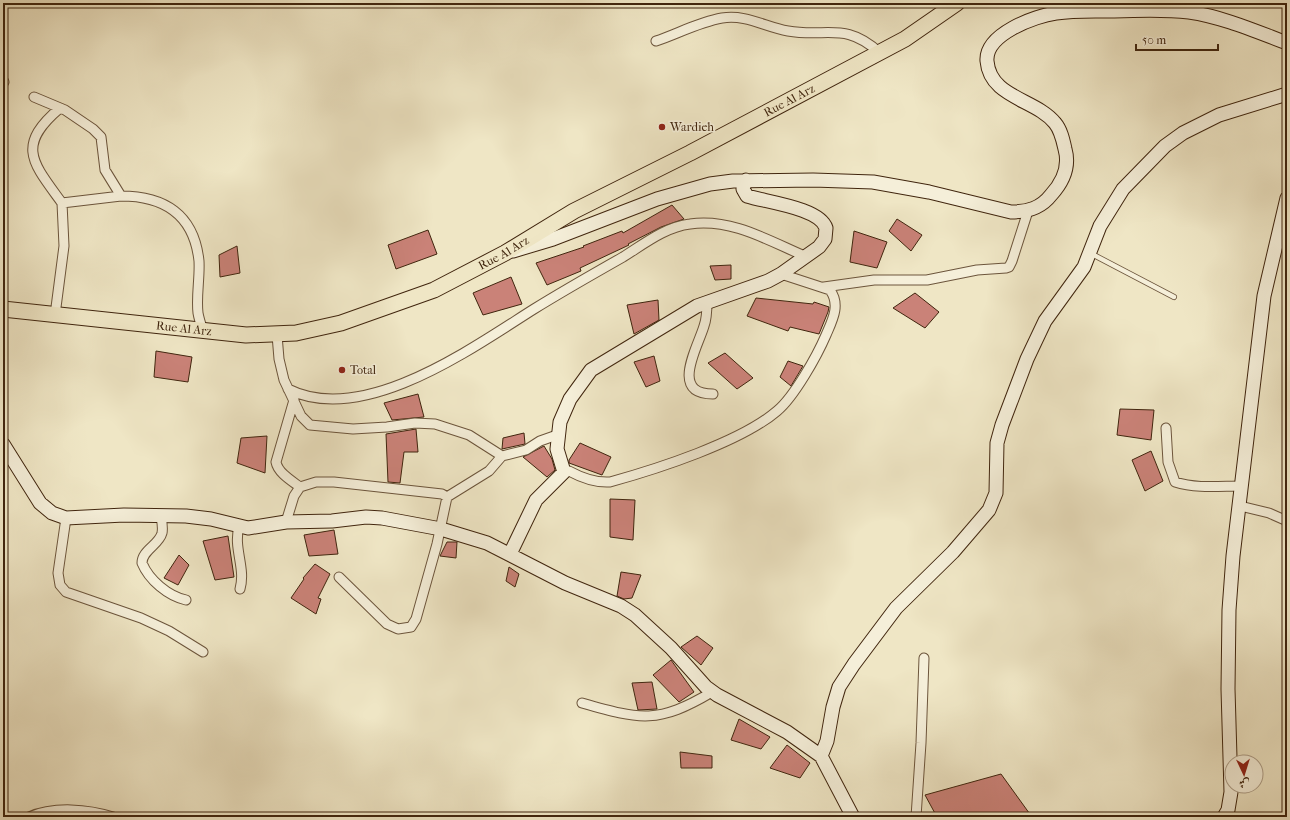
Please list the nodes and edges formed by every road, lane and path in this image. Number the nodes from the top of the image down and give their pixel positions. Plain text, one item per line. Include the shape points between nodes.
1 (956, 3) edge
2 (1045, 9) edge
3 (656, 41) dead end
4 (1287, 43) edge
5 (880, 53) junction
6 (1287, 94) edge
7 (34, 97) dead end
8 (60, 108) junction
9 (746, 180) junction
10 (120, 196) junction
11 (1287, 198) edge
12 (62, 203) junction
13 (1028, 211) junction
14 (504, 253) junction
15 (1090, 253) junction
16 (807, 257) junction
17 (781, 274) junction
18 (824, 287) junction
19 (1174, 297) dead end
20 (707, 302) junction
21 (3, 310) edge
22 (55, 315) junction
23 (203, 331) junction
24 (277, 335) junction
25 (288, 389) junction
26 (713, 394) dead end
27 (294, 400) junction
28 (1166, 428) dead end
29 (557, 435) junction
30 (3, 444) edge
31 (502, 456) junction
32 (564, 472) junction
33 (1242, 486) junction
34 (300, 487) junction
35 (447, 497) junction
36 (1240, 506) junction
37 (161, 517) junction
38 (66, 518) junction
39 (1287, 521) edge
40 (286, 522) junction
41 (239, 527) junction
42 (441, 529) junction
43 (510, 554) junction
44 (339, 577) dead end
45 (240, 589) dead end
46 (186, 600) dead end
47 (203, 652) dead end
48 (924, 658) dead end
49 (712, 692) junction
50 (582, 702) dead end
51 (821, 756) junction
52 (29, 817) edge
53 (113, 817) edge
54 (853, 817) edge
55 (916, 817) edge
56 (1224, 817) edge

1 - 5 main road, Rue Al Arz via 905,39
2 - 4 street via 1057,13 1151,10 1189,12 1225,20
2 - 13 street via 1001,36 993,44 987,58 988,69 996,83 1005,91 1041,110 1056,124 1063,141 1066,155 1063,179 1045,203
3 - 5 street via 712,20 743,18 790,31 831,31 851,34 864,40
5 - 14 main road, Rue Al Arz via 574,211
6 - 15 street via 1219,115 1183,133 1165,146 1123,189 1100,226
7 - 8 street
8 - 10 street via 82,120 101,137 105,170
8 - 12 street via 47,119 36,134 32,155 39,172
9 - 13 street via 873,182 934,193 1011,212
9 - 14 street via 710,184 657,199 553,239
9 - 16 street via 743,189 747,196 804,211 816,216 825,224 823,243
10 - 12 street
10 - 23 street via 140,196 162,203 181,216 191,230 199,261 198,312
11 - 33 street via 1264,296
12 - 22 street via 64,246
13 - 18 street via 1009,267 977,270 927,280 874,280
14 - 24 main road, Rue Al Arz via 434,290 398,304 341,323 296,334
15 - 19 lane
15 - 51 street via 1084,266 1045,321 1018,380 997,443 996,493 989,510 953,552 896,608 854,664 839,687 827,741
16 - 17 street
16 - 25 street via 723,224 676,226 599,269 440,366 386,390 341,399 309,396
17 - 18 street
17 - 20 street via 755,286
18 - 32 street via 830,290 835,299 833,318 800,383 776,412 723,442 610,482 596,482 569,471
20 - 26 street via 705,325 689,366 689,374 690,383 694,387 700,392
20 - 29 street via 590,370 563,411
21 - 22 main road, Rue Al Arz
22 - 23 main road, Rue Al Arz
23 - 24 main road, Rue Al Arz
24 - 25 street via 282,370
25 - 27 street
27 - 31 street via 305,421 316,426 353,429 415,423 435,424 469,435
27 - 34 street via 276,465
28 - 33 street via 1168,462 1175,482 1203,487
29 - 31 street via 540,441 526,450
29 - 32 street via 557,449
30 - 38 street via 40,503 52,513
31 - 35 street via 489,471
32 - 43 street via 536,500
33 - 36 street
34 - 35 street via 316,482 334,482 442,494
34 - 40 street via 294,496
35 - 42 street
36 - 39 street via 1269,513
36 - 56 street via 1229,610 1231,792
37 - 38 street via 124,515
37 - 41 street via 198,517
37 - 46 street via 160,538 144,556 142,563 168,593
38 - 47 street via 58,573 60,585 66,592 141,618 169,631
40 - 41 street via 259,527
40 - 42 street via 366,517
41 - 45 street via 236,537 242,577
42 - 43 street via 487,543
42 - 44 street via 416,619 410,627 398,629 388,624
43 - 49 street via 565,583 621,606 636,615
48 - 55 street
49 - 50 street via 678,711 640,717
49 - 51 street via 787,732
51 - 54 street
52 - 53 street via 62,810 97,812

